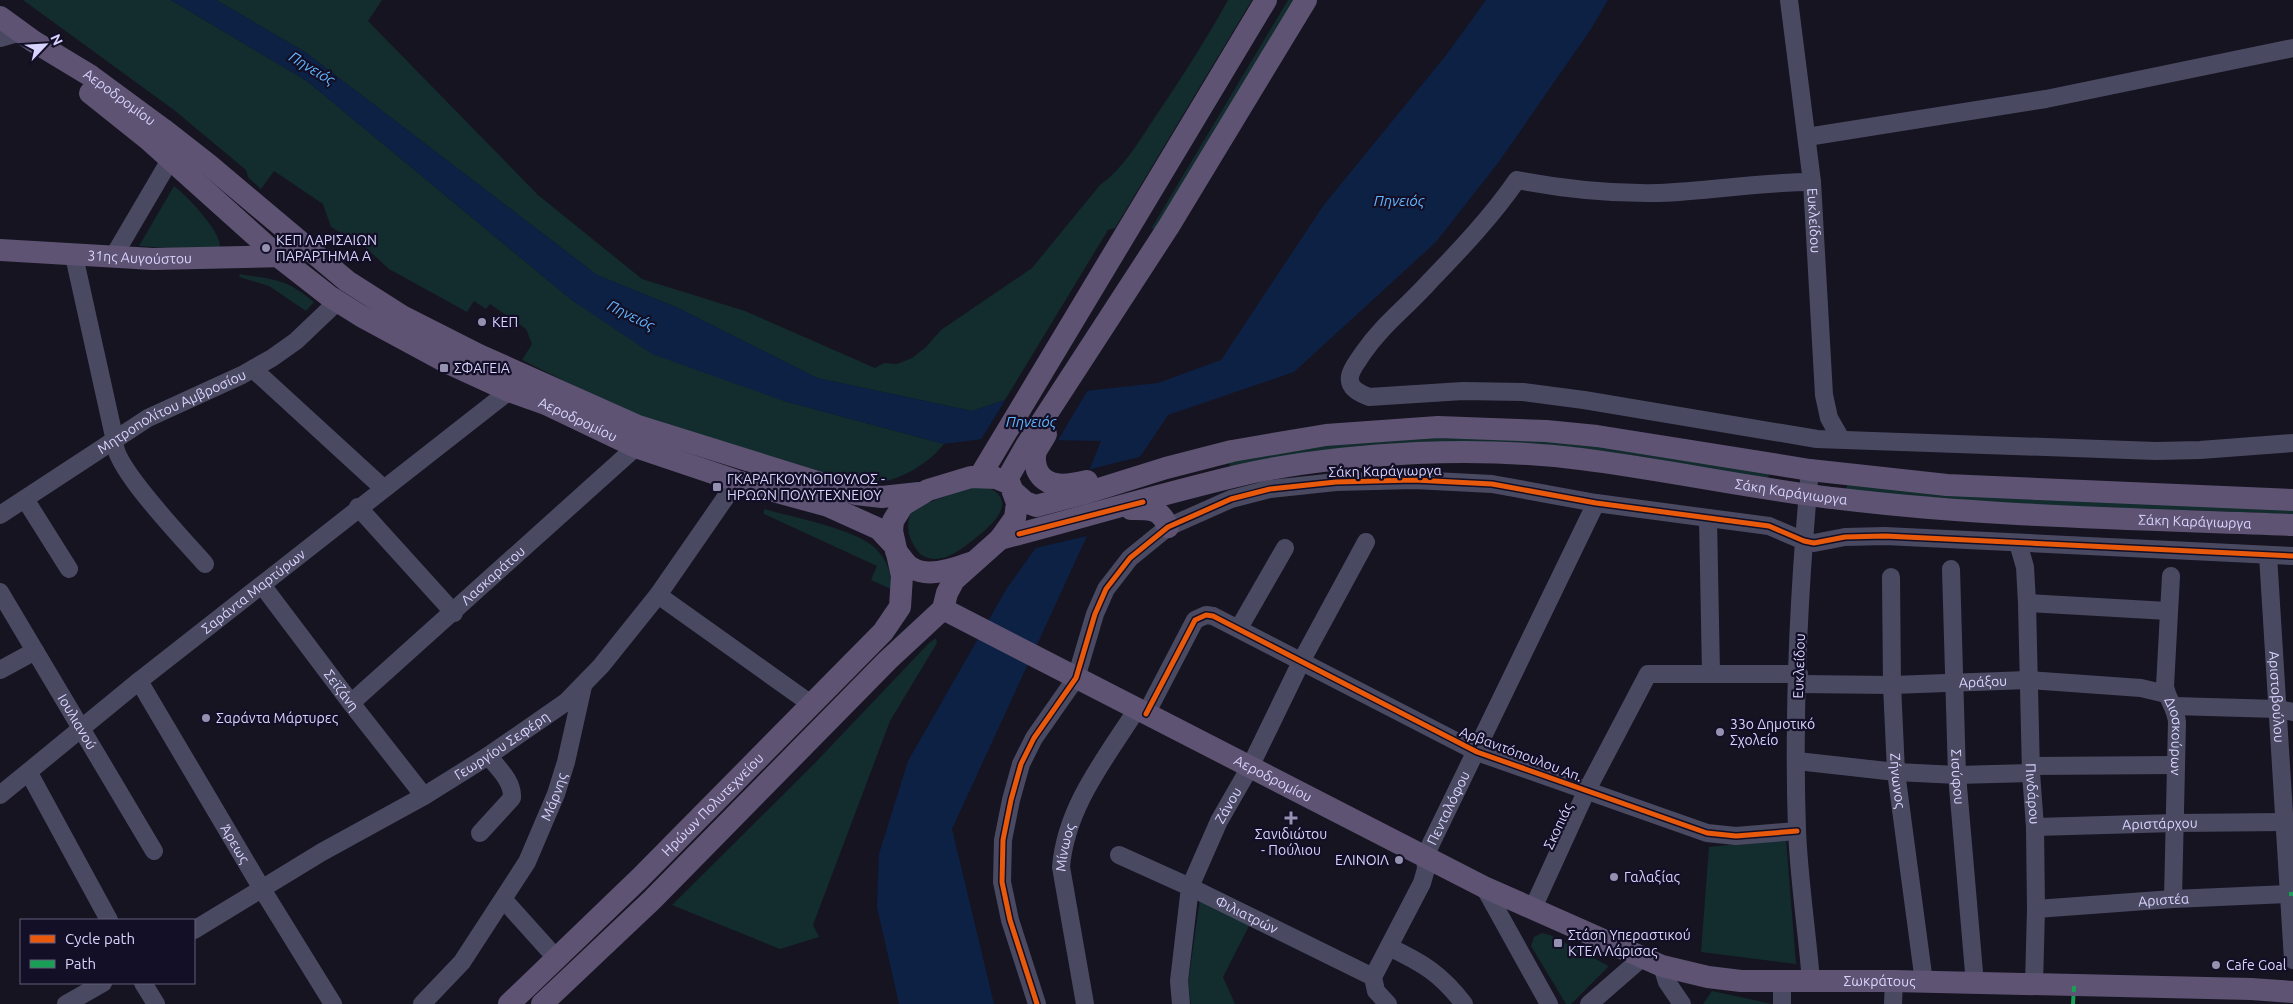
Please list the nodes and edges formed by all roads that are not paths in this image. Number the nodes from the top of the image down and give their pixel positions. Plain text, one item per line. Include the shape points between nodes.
1 (1266, 0) edge
2 (1306, 0) edge
3 (1789, 0) edge
4 (0, 17) edge
5 (18, 37) edge
6 (2293, 48) edge
7 (1807, 137) junction
8 (170, 160) junction
9 (1812, 182) junction
10 (0, 250) edge
11 (314, 254) junction
12 (74, 256) junction
13 (113, 257) junction
14 (279, 257) junction
15 (338, 301) junction
16 (253, 369) junction
17 (509, 391) junction
18 (1841, 439) junction
19 (115, 441) junction
20 (2293, 443) edge
21 (636, 447) junction
22 (1029, 452) junction
23 (1810, 470) junction
24 (980, 476) junction
25 (1127, 480) junction
26 (738, 481) junction
27 (1011, 487) junction
28 (383, 488) junction
29 (919, 493) junction
30 (1808, 494) junction
31 (25, 499) junction
32 (2293, 500) edge
33 (1596, 503) junction
34 (1141, 505) junction
35 (358, 508) junction
36 (0, 515) edge
37 (1708, 518) junction
38 (2293, 525) edge
39 (1168, 528) junction
40 (1009, 537) junction
41 (1804, 541) junction
42 (1366, 542) dead end
43 (2018, 543) junction
44 (895, 547) junction
45 (1285, 548) dead end
46 (2268, 555) junction
47 (2293, 556) edge
48 (975, 560) junction
49 (205, 564) dead end
50 (1951, 569) dead end
51 (68, 570) dead end
52 (2171, 576) dead end
53 (1891, 577) dead end
54 (262, 585) junction
55 (0, 592) edge
56 (902, 594) junction
57 (658, 595) junction
58 (2027, 604) junction
59 (943, 609) junction
60 (2168, 611) junction
61 (454, 613) junction
62 (1199, 617) joint
63 (1239, 628) junction
64 (35, 652) junction
65 (1302, 660) junction
66 (0, 670) edge
67 (1711, 673) junction
68 (1648, 674) joint
69 (1074, 677) junction
70 (1799, 679) junction
71 (2028, 680) junction
72 (139, 681) junction
73 (1953, 683) junction
74 (1892, 685) junction
75 (583, 686) junction
76 (2170, 700) junction
77 (351, 703) junction
78 (811, 704) junction
79 (2285, 710) edge
80 (1142, 712) junction
81 (81, 729) junction
82 (1477, 752) junction
83 (488, 756) junction
84 (1796, 761) junction
85 (2176, 765) junction
86 (1250, 767) junction
87 (2031, 770) junction
88 (1896, 772) junction
89 (29, 773) junction
90 (1957, 775) junction
91 (1586, 792) junction
92 (0, 795) edge
93 (424, 796) junction
94 (2285, 822) junction
95 (2174, 823) junction
96 (2035, 827) junction
97 (1797, 831) junction
98 (480, 833) dead end
99 (154, 851) dead end
100 (1119, 855) dead end
101 (1425, 856) junction
102 (1190, 887) junction
103 (1484, 887) junction
104 (262, 890) junction
105 (2289, 894) junction
106 (2173, 899) junction
107 (504, 900) junction
108 (1533, 908) junction
109 (2036, 909) junction
110 (108, 919) edge
111 (195, 929) edge
112 (1389, 948) junction
113 (556, 959) junction
114 (2293, 960) edge
115 (1653, 962) junction
116 (1373, 977) junction
117 (1811, 981) junction
118 (1894, 981) junction
119 (1782, 982) junction
120 (1924, 982) junction
121 (101, 984) edge
122 (144, 984) edge
123 (1975, 984) junction
124 (2034, 985) junction
125 (2293, 992) edge
126 (2251, 996) edge
127 (66, 1004) edge
128 (156, 1004) edge
129 (333, 1004) edge
130 (422, 1004) edge
131 (509, 1004) edge
132 (542, 1004) edge
133 (1037, 1004) edge
134 (1085, 1004) edge
135 (1181, 1004) edge
136 (1388, 1004) edge
137 (1464, 1004) edge
138 (1549, 1004) edge
139 (1589, 1004) edge
140 (1682, 1004) edge
141 (1782, 1004) edge
142 (1893, 1004) edge

1 - 24 main road
2 - 22 main road via 1169,226 1052,405
3 - 7 street, Ευκλείδου
4 - 5 main road
5 - 8 main road, Αεροδρομίου
5 - 11 main road, Αεροδρομίου via 91,76 209,165
6 - 7 street via 2046,99
7 - 9 street, Ευκλείδου
8 - 13 street
8 - 14 main road, Αεροδρομίου
9 - 18 street, Ευκλείδου via 1824,395 1829,418
9 - 18 street via 1657,193 1558,188 1517,180 1429,283 1373,339 1352,368 1350,379 1352,387 1368,396 1463,391 1523,392 1798,437
10 - 12 main road, 31ης Αυγούστου
11 - 14 main road
11 - 29 main road, Αεροδρομίου via 362,292 438,335 638,426 856,494 882,497
12 - 13 main road, 31ης Αυγούστου
12 - 19 street
13 - 14 main road, 31ης Αυγούστου
14 - 15 main road, Αεροδρομίου
15 - 16 street, Μητροπολίτου Αμβροσίου via 296,341
15 - 17 main road, Αεροδρομίου via 448,363
16 - 19 street, Μητροπολίτου Αμβροσίου via 163,410
16 - 28 street
17 - 21 main road, Αεροδρομίου via 546,404
17 - 28 street, Σαράντα Μαρτύρων
18 - 20 street via 2156,451
19 - 31 street, Μητροπολίτου Αμβροσίου
19 - 49 street via 119,460 133,480
21 - 26 main road, Αεροδρομίου
21 - 61 street, Λασκαράτου
22 - 25 main road via 1037,470 1050,483 1069,484 1105,478
22 - 27 main road
23 - 25 main road, Σάκη Καράγιωργα via 1596,436 1438,427 1285,441 1232,451
23 - 30 street, Ευκλείδου
23 - 32 main road, Σάκη Καράγιωργα via 1976,487
24 - 27 main road via 996,478
24 - 29 main road via 962,478
25 - 27 main road, Σάκη Καράγιωργα via 1036,506 1025,502
26 - 44 main road, Αεροδρομίου via 836,509 879,529
26 - 57 street, Γεωργίου Σεφέρη
27 - 40 main road via 1016,514
28 - 35 street, Σαράντα Μαρτύρων
29 - 44 main road via 897,513 892,531
30 - 34 main road, Σάκη Καράγιωργα via 1581,459 1440,452 1376,456 1241,475
30 - 38 main road, Σάκη Καράγιωργα via 1978,512
30 - 41 street, Ευκλείδου
31 - 36 street, Μητροπολίτου Αμβροσίου
31 - 51 street
33 - 37 street, Σάκη Καράγιωργα
33 - 39 street, Σάκη Καράγιωργα via 1456,481 1391,479 1336,482 1251,493 1217,504
33 - 82 street, Πενταλόφου
34 - 39 main road via 1159,513
34 - 40 main road, Σάκη Καράγιωργα
35 - 54 street, Σαράντα Μαρτύρων
35 - 61 street
37 - 41 street, Σάκη Καράγιωργα via 1769,526
37 - 67 street
39 - 69 street, Σάκη Καράγιωργα via 1130,558 1111,580 1095,614
40 - 48 main road
41 - 43 street via 1814,543 1833,538 1870,536
41 - 70 street, Ευκλείδου
42 - 65 street, Ζάνου
43 - 46 street
43 - 58 street, Πινδάρου via 2025,567
44 - 48 main road via 908,566 919,571 942,571
44 - 56 main road
45 - 63 street
46 - 47 street
46 - 79 street, Αριστοβούλου
48 - 59 main road via 951,585
50 - 73 street, Σισύφου
52 - 60 street, Διοσκούρων
53 - 74 street, Ζήνωνος
54 - 72 street, Σαράντα Μαρτύρων
54 - 77 street, Σεϊζάνη
55 - 64 street, Ιουλιανού
56 - 59 main road via 911,608 920,614 933,614
56 - 78 main road, Ηρώων Πολυτεχνείου via 899,611 883,632
57 - 75 street, Γεωργίου Σεφέρη
57 - 78 street
58 - 60 street
58 - 71 street, Πινδάρου
59 - 69 main road, Αεροδρομίου
59 - 132 main road, Ηρώων Πολυτεχνείου via 888,660 646,906
60 - 76 street, Διοσκούρων
61 - 77 street, Λασκαράτου
62 - 63 street, Αρβανιτόπουλου Απ. via 1213,616
62 - 80 street, Μίνωος
63 - 65 street, Αρβανιτόπουλου Απ.
64 - 66 street
64 - 81 street, Ιουλιανού
65 - 82 street, Αρβανιτόπουλου Απ.
65 - 86 street, Ζάνου
67 - 68 street, Αράξου
67 - 70 street, Αράξου
68 - 91 street, Σκοπιάς
69 - 80 main road, Αεροδρομίου
69 - 133 street, Σάκη Καράγιωργα via 1027,752 1016,780 1001,857 1002,882 1010,920
70 - 74 street, Αράξου
70 - 84 street, Ευκλείδου
71 - 73 street, Αράξου
71 - 76 street, Αράξου via 2141,688
71 - 87 street, Πινδάρου
72 - 81 street, Σαράντα Μαρτύρων
72 - 104 street, Άρεως
73 - 74 street, Αράξου
73 - 90 street, Σισύφου
74 - 88 street, Ζήνωνος
75 - 83 street, Γεωργίου Σεφέρη via 555,711
75 - 107 street, Μάρνης via 556,794 527,862
76 - 79 street, Αράξου
76 - 85 street, Διοσκούρων via 2177,722
77 - 93 street, Σεϊζάνη
78 - 113 main road, Ηρώων Πολυτεχνείου
79 - 94 street, Αριστοβούλου
80 - 86 main road, Αεροδρομίου
80 - 134 street, Μίνωος via 1086,788 1062,847 1061,867
81 - 89 street, Σαράντα Μαρτύρων
81 - 99 street, Ιουλιανού
82 - 91 street, Αρβανιτόπουλου Απ.
82 - 101 street, Πενταλόφου
83 - 93 street, Γεωργίου Σεφέρη
83 - 98 street via 508,782 512,798
84 - 88 street
84 - 97 street, Ευκλείδου
85 - 87 street
85 - 95 street, Διοσκούρων
86 - 101 main road, Αεροδρομίου
86 - 102 street, Ζάνου via 1219,821
87 - 90 street
87 - 96 street, Πινδάρου
88 - 90 street
88 - 120 street, Ζήνωνος
89 - 92 street, Σαράντα Μαρτύρων
89 - 110 street
90 - 123 street, Σισύφου
91 - 97 street, Αρβανιτόπουλου Απ. via 1706,833 1736,836
91 - 108 street, Σκοπιάς
93 - 104 street, Γεωργίου Σεφέρη via 322,852
94 - 95 street, Αριστάρχου
94 - 105 street, Αριστοβούλου
95 - 96 street, Αριστάρχου
95 - 106 street, Διοσκούρων
96 - 109 street, Πινδάρου
97 - 117 street, Ευκλείδου
100 - 102 street, Φιλιατρών
101 - 103 main road, Αεροδρομίου
101 - 112 street, Πενταλόφου via 1422,883
102 - 116 street, Φιλιατρών
102 - 135 street, Ζάνου via 1179,981
103 - 108 main road, Σωκράτους
103 - 138 street
104 - 111 street, Γεωργίου Σεφέρη
104 - 129 street, Άρεως
105 - 106 street, Αριστέα
105 - 114 street, Αριστοβούλου
106 - 109 street, Αριστέα
107 - 113 street
107 - 130 street, Μάρνης via 462,962
108 - 115 main road, Σωκράτους
109 - 124 street, Πινδάρου
112 - 116 street, Πενταλόφου
112 - 137 street via 1434,971
113 - 131 main road, Ηρώων Πολυτεχνείου
115 - 119 main road, Σωκράτους via 1725,979
115 - 139 street
115 - 140 street
116 - 136 street via 1376,991
117 - 118 main road, Σωκράτους
117 - 119 main road, Σωκράτους
118 - 120 main road, Σωκράτους
118 - 142 street
119 - 141 street
120 - 123 main road, Σωκράτους
121 - 127 street
122 - 128 street
123 - 124 main road, Σωκράτους
124 - 126 main road, Σωκράτους
125 - 126 main road, Σωκράτους

